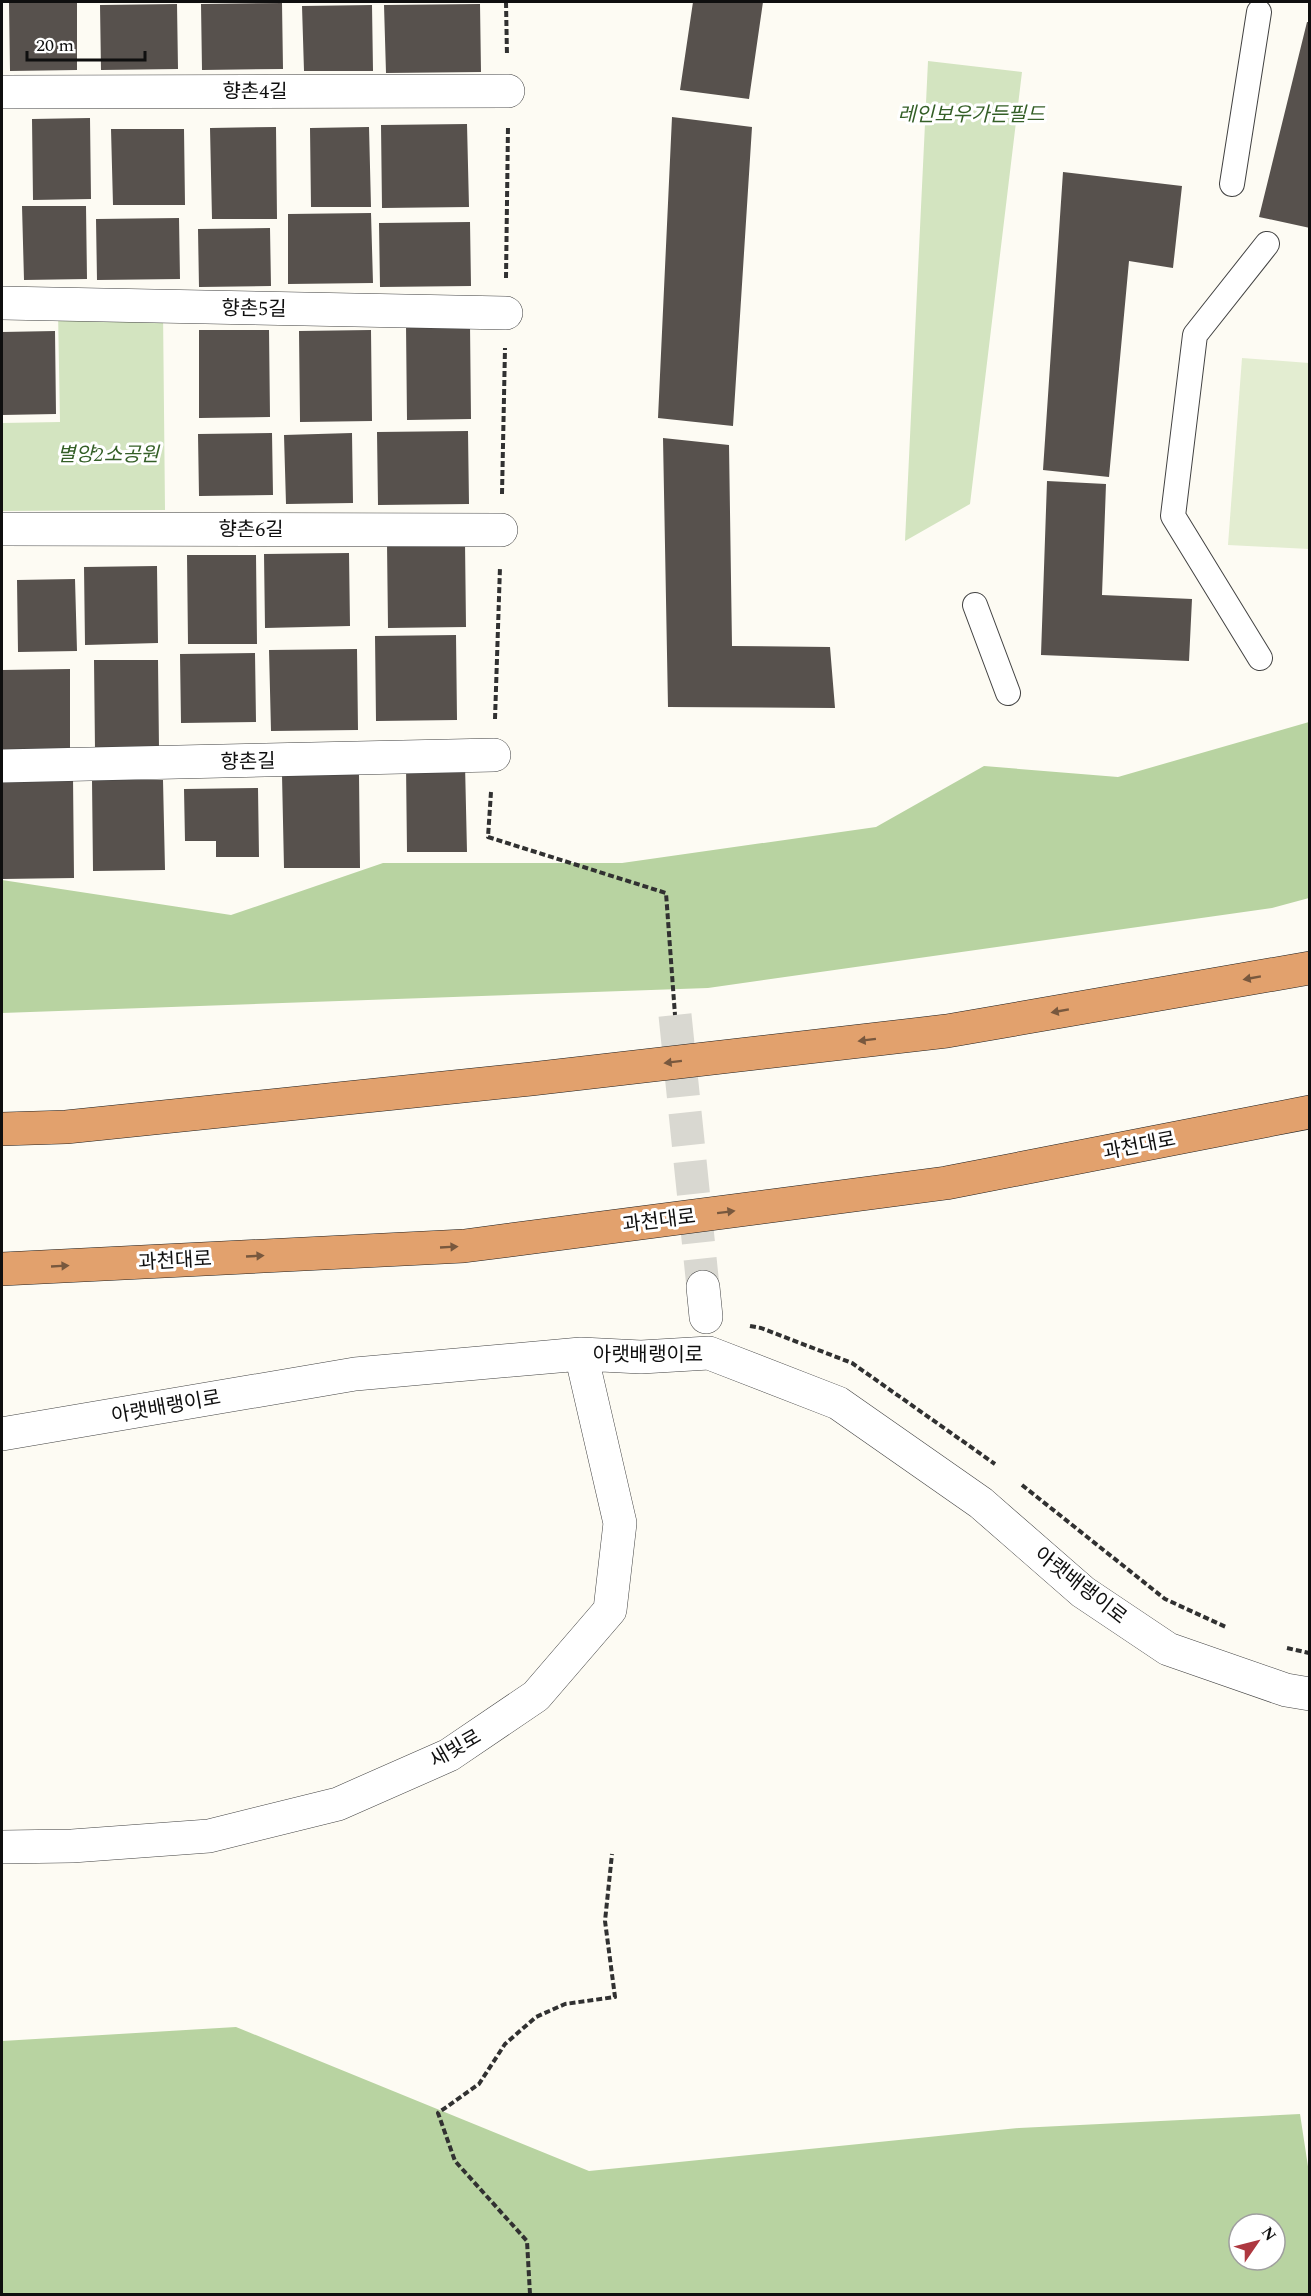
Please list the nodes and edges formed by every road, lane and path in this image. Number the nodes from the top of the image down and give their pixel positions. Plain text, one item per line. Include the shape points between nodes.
1 (1259, 12) dead end
2 (508, 91) dead end
3 (2, 92) edge
4 (1232, 184) dead end
5 (1267, 244) dead end
6 (2, 303) edge
7 (506, 313) dead end
8 (2, 529) edge
9 (501, 530) dead end
10 (975, 605) dead end
11 (1260, 658) dead end
12 (1008, 693) dead end
13 (494, 755) dead end
14 (2, 766) edge
15 (1310, 968) edge
16 (1310, 1112) edge
17 (2, 1129) edge
18 (2, 1269) edge
19 (580, 1354) junction
20 (2, 1434) edge
21 (1310, 1694) edge
22 (2, 1847) edge
23 (612, 1854) dead end
24 (530, 2295) edge

1 - 4 lane
2 - 3 street, 향촌4길
5 - 11 lane via 1195,335 1173,516
6 - 7 street, 향촌5길
8 - 9 street, 향촌6길
10 - 12 lane
13 - 14 street, 향촌길
15 -> 17 highway via 947,1031 102,1124
18 -> 16 highway, 과천대로 via 464,1246 946,1183
19 - 20 street, 아랫배랭이로 via 355,1374
19 - 21 street, 아랫배랭이로 via 641,1357 709,1353 837,1403 981,1503 1083,1592 1168,1649 1286,1690
19 - 22 street, 새빛로 via 620,1523 610,1610 536,1696 449,1755 338,1804 209,1836
23 - 24 path via 605,1921 615,1997 565,2004 536,2017 504,2044 479,2084 438,2113 455,2161 527,2241

